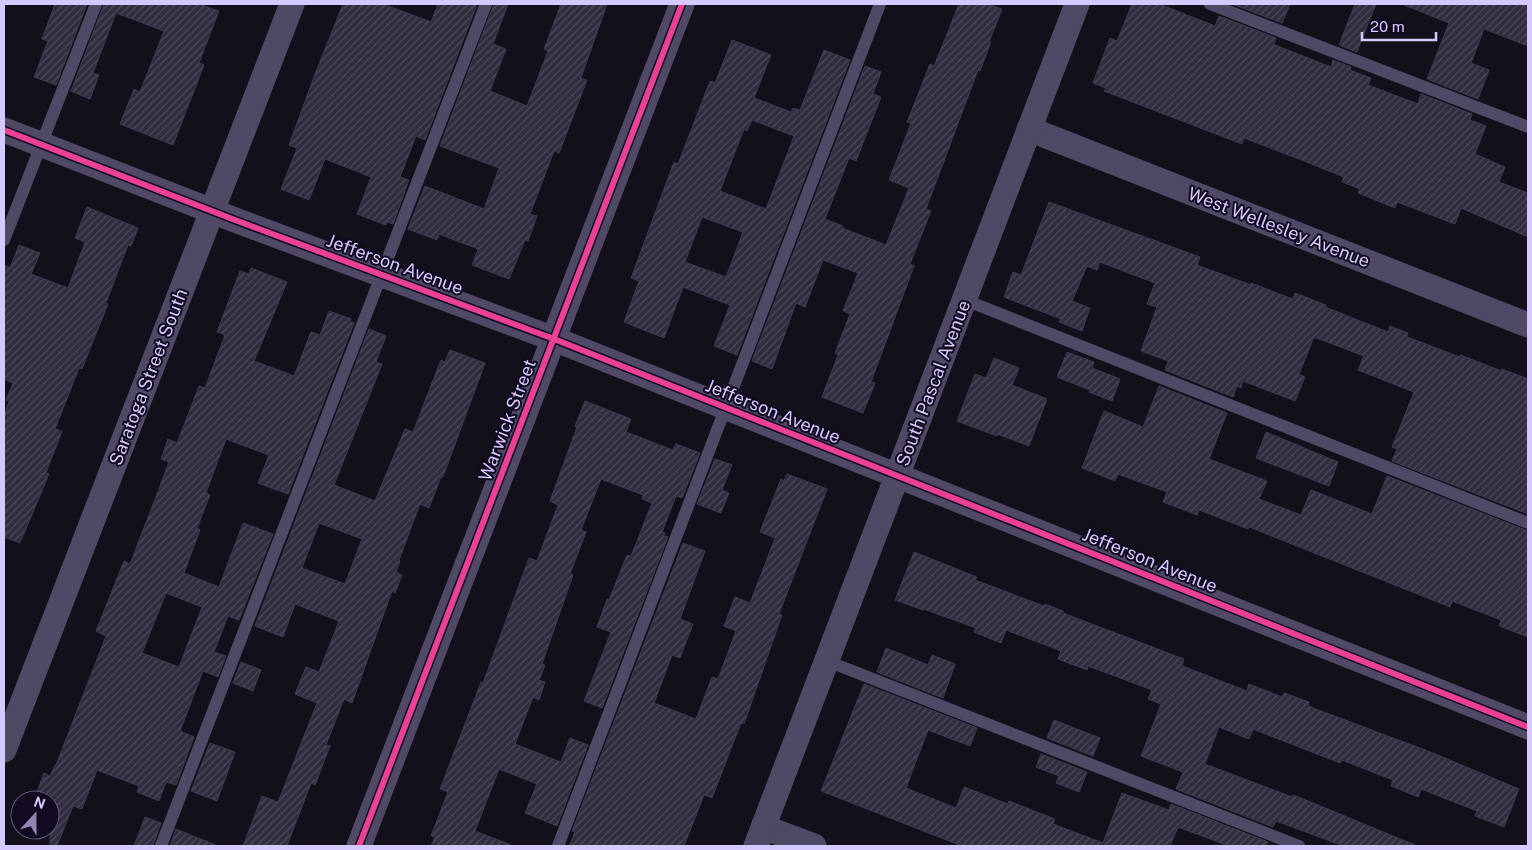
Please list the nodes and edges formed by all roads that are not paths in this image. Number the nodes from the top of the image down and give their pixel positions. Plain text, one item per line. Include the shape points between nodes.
1 (96, 4) edge
2 (292, 4) edge
3 (486, 4) edge
4 (682, 4) edge
5 (880, 4) edge
6 (1077, 4) edge
7 (1210, 4) edge
8 (1528, 127) edge
9 (1029, 129) junction
10 (4, 130) edge
11 (40, 144) junction
12 (212, 211) junction
13 (4, 240) edge
14 (380, 274) junction
15 (965, 300) junction
16 (1528, 325) edge
17 (554, 339) junction
18 (724, 407) junction
19 (898, 476) junction
20 (1528, 523) edge
21 (827, 661) junction
22 (1528, 727) edge
23 (4, 750) edge
24 (760, 836) edge
25 (161, 846) edge
26 (359, 846) edge
27 (558, 846) edge
28 (814, 846) edge
29 (1299, 846) edge

1 - 11 lane
2 - 12 street, Saratoga Street South
3 - 14 lane
4 - 17 street, Warwick Street
5 - 18 lane
6 - 9 street, South Pascal Avenue
7 - 8 lane
9 - 15 street, South Pascal Avenue
9 - 16 street, West Wellesley Avenue
10 - 11 street, Jefferson Avenue
11 - 12 street, Jefferson Avenue
11 - 13 lane
12 - 14 street, Jefferson Avenue
12 - 23 street, Saratoga Street South
14 - 17 street, Jefferson Avenue
14 - 25 lane
15 - 19 street, South Pascal Avenue
15 - 20 lane
17 - 18 street, Jefferson Avenue
17 - 26 street, Warwick Street
18 - 19 street, Jefferson Avenue
18 - 27 lane
19 - 21 street, South Pascal Avenue
19 - 22 street, Jefferson Avenue
21 - 24 street, South Pascal Avenue
21 - 29 lane
24 - 28 street

